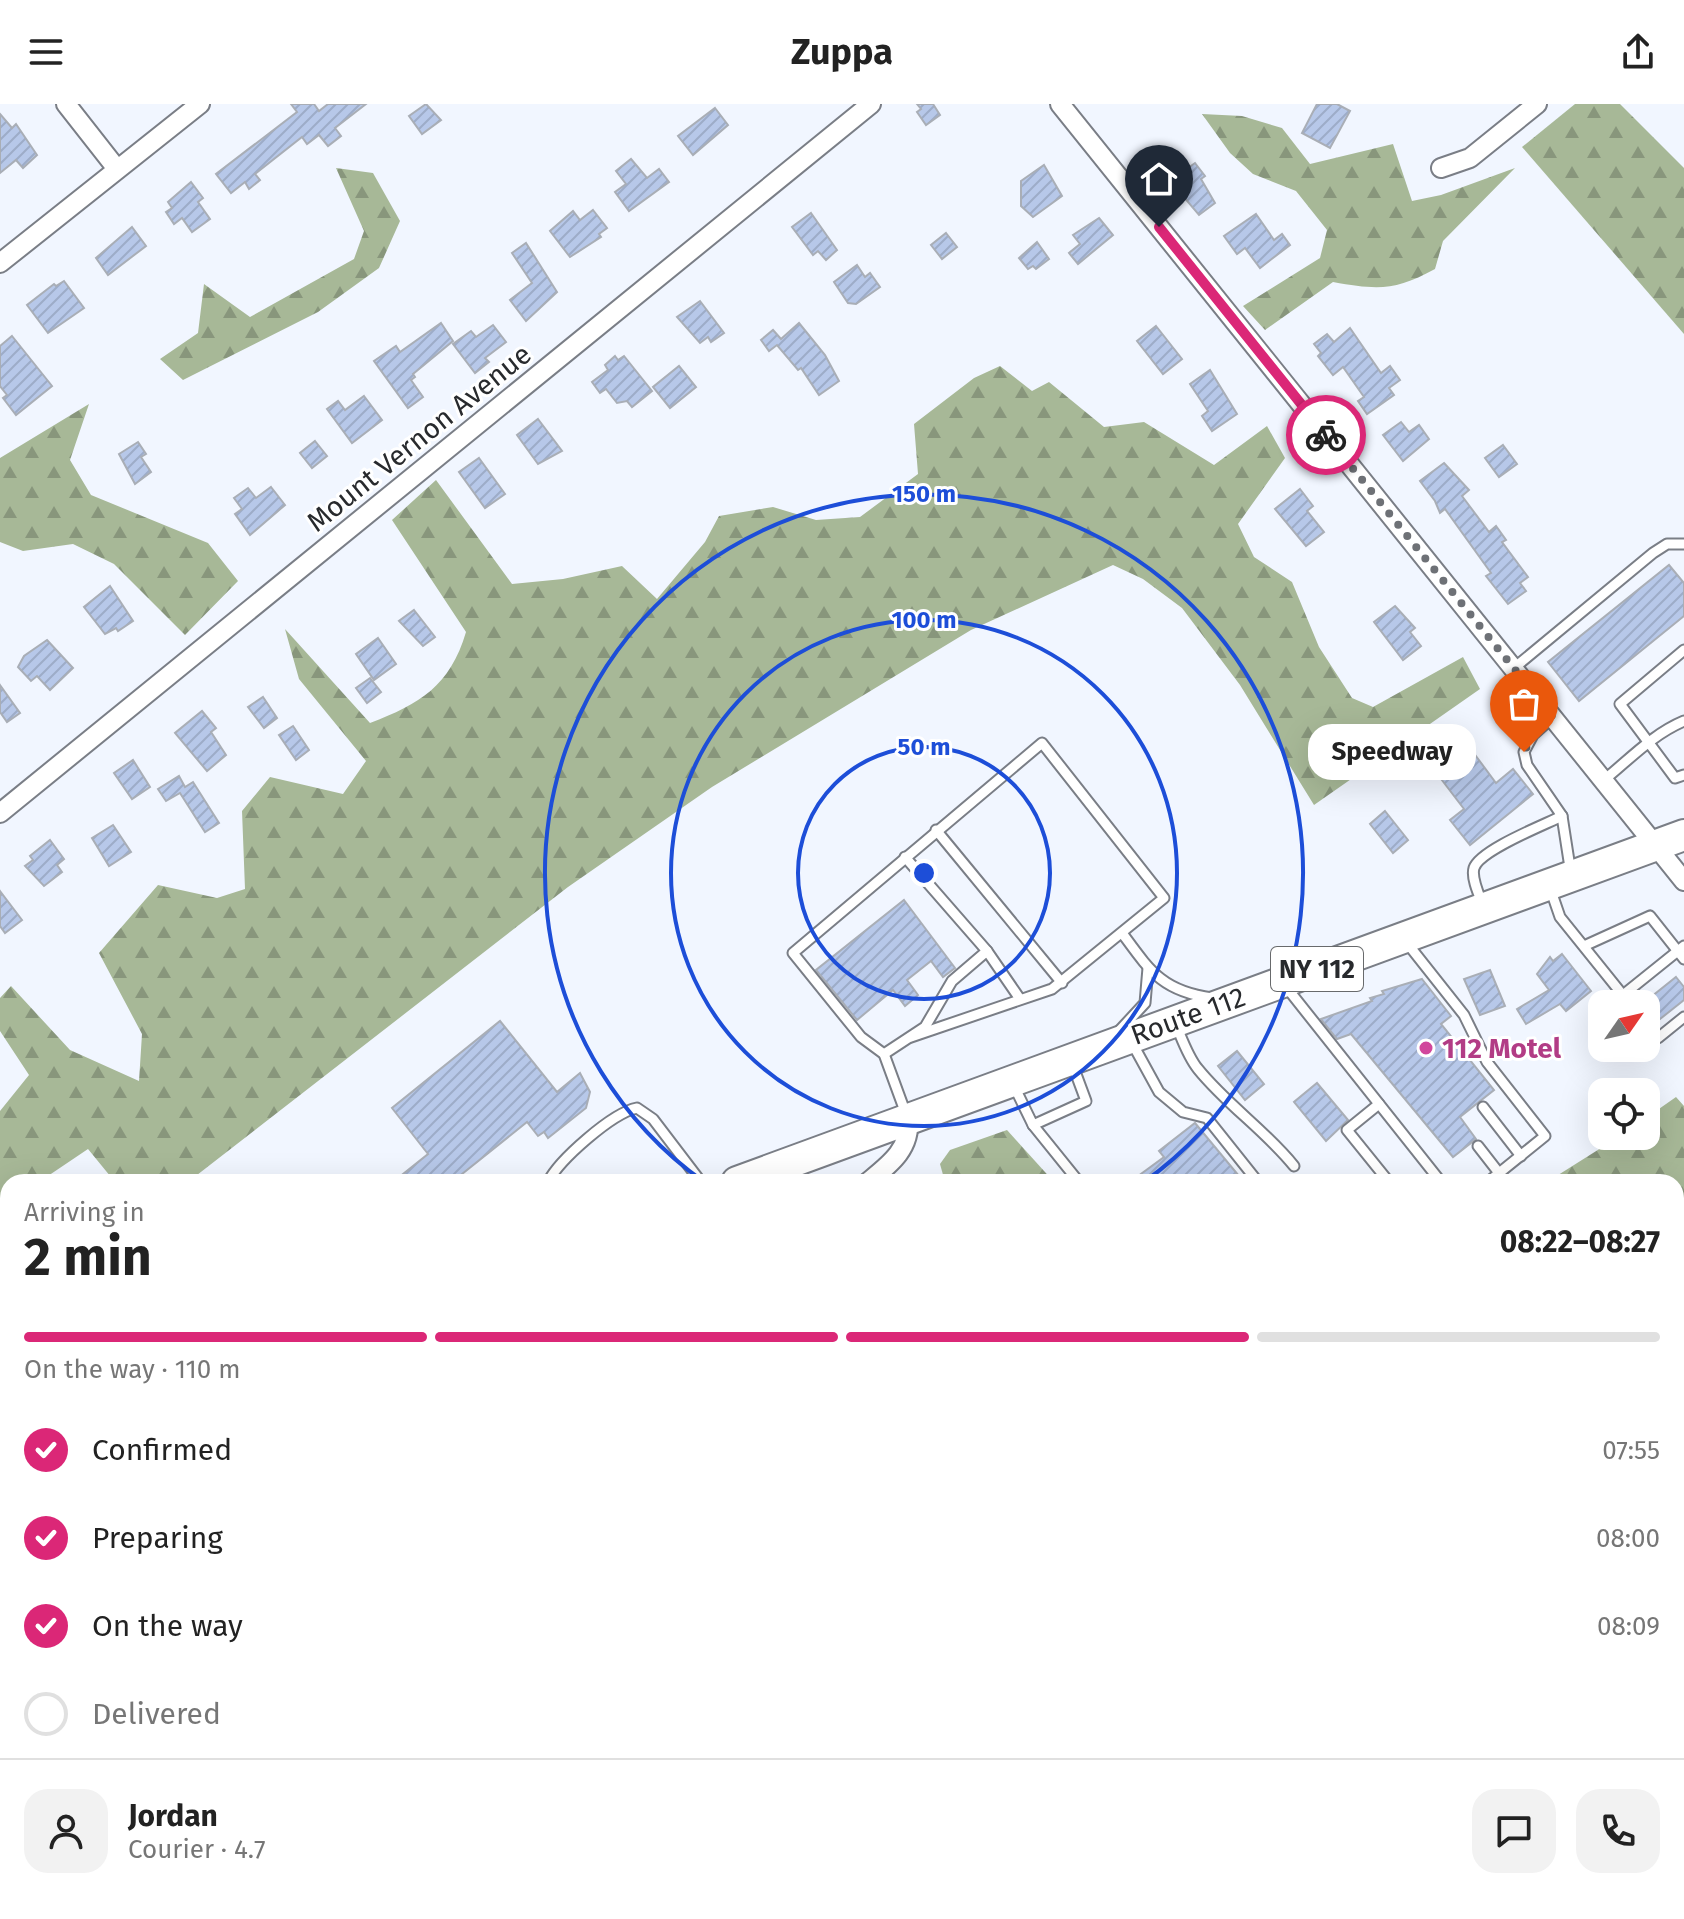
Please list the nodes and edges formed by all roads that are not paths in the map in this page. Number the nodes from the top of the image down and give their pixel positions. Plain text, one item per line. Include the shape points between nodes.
1 (66, 104) edge
2 (200, 104) edge
3 (871, 104) edge
4 (1060, 104) edge
5 (1537, 104) edge
6 (1441, 168) dead end
7 (117, 169) junction
8 (0, 263) edge
9 (1684, 544) edge
10 (1684, 650) edge
11 (1514, 668) junction
12 (1553, 717) junction
13 (1684, 721) edge
14 (1649, 742) junction
15 (1684, 775) edge
16 (1604, 780) junction
17 (0, 813) edge
18 (1562, 816) junction
19 (936, 830) junction
20 (1670, 840) edge
21 (905, 857) junction
22 (1560, 880) junction
23 (1684, 881) edge
24 (1484, 908) junction
25 (1122, 933) junction
26 (1403, 938) junction
27 (1584, 946) junction
28 (987, 951) junction
29 (1682, 952) edge
30 (1148, 968) junction
31 (1282, 982) junction
32 (1062, 983) junction
33 (1619, 990) edge
34 (1638, 990) edge
35 (1020, 999) junction
36 (1232, 1000) junction
37 (1684, 1017) edge
38 (1174, 1022) junction
39 (1660, 1036) edge
40 (911, 1037) junction
41 (1130, 1038) junction
42 (884, 1054) junction
43 (1084, 1055) junction
44 (1012, 1081) junction
45 (1379, 1104) junction
46 (1483, 1107) dead end
47 (908, 1119) junction
48 (1033, 1125) junction
49 (1478, 1146) dead end
50 (1521, 1156) junction
51 (1294, 1166) dead end
52 (1499, 1173) joint
53 (552, 1174) edge
54 (695, 1174) edge
55 (759, 1174) edge
56 (876, 1174) edge
57 (1073, 1174) edge
58 (1252, 1174) edge
59 (1383, 1174) edge
60 (1435, 1174) edge

1 - 7 street
2 - 7 street
3 - 17 street, Mount Vernon Avenue
4 - 11 street
5 - 6 street via 1470,158
7 - 8 street
9 - 11 lane via 1674,541 1653,553
10 - 14 lane via 1620,704
11 - 12 street
12 - 16 street
12 - 18 lane via 1524,752 1527,765
13 - 14 lane via 1657,732
14 - 15 lane via 1675,778
14 - 16 lane
16 - 20 street
18 - 22 lane via 1566,860
18 - 24 lane via 1474,865
19 - 21 lane
19 - 25 lane via 1042,743 1164,898
19 - 32 lane
20 - 22 main road, Route 112 / NY 112
20 - 23 street
21 - 28 lane
21 - 42 lane via 793,953 861,1037
22 - 24 main road, Route 112 / NY 112
22 - 27 lane via 1560,917
24 - 26 main road, Route 112 / NY 112
25 - 30 lane
25 - 32 lane
26 - 31 main road, Route 112 / NY 112
26 - 50 lane via 1464,1015 1487,1062 1545,1136
27 - 29 lane via 1650,916
27 - 33 lane
28 - 35 lane
28 - 40 lane via 952,981 925,1027
29 - 34 lane
30 - 36 lane via 1178,992
30 - 43 lane via 1149,992 1140,1012
31 - 36 main road, Route 112 / NY 112
31 - 45 lane
32 - 35 lane
35 - 40 lane
36 - 38 main road, Route 112 / NY 112
37 - 39 lane
38 - 41 main road, Route 112 / NY 112
38 - 51 lane via 1196,1067 1250,1123 1268,1133
40 - 42 lane
41 - 43 main road, Route 112 / NY 112
41 - 58 lane via 1159,1092 1183,1112 1207,1118
42 - 47 lane
43 - 44 main road, Route 112 / NY 112
43 - 48 lane via 1086,1101
44 - 47 main road, Route 112 / NY 112
44 - 48 lane
45 - 59 lane via 1347,1130
45 - 60 lane
46 - 50 lane
47 - 55 main road, Route 112 / NY 112
47 - 56 street via 903,1149
48 - 57 lane
49 - 52 lane
50 - 52 lane
53 - 54 lane via 615,1117 637,1108 653,1119

